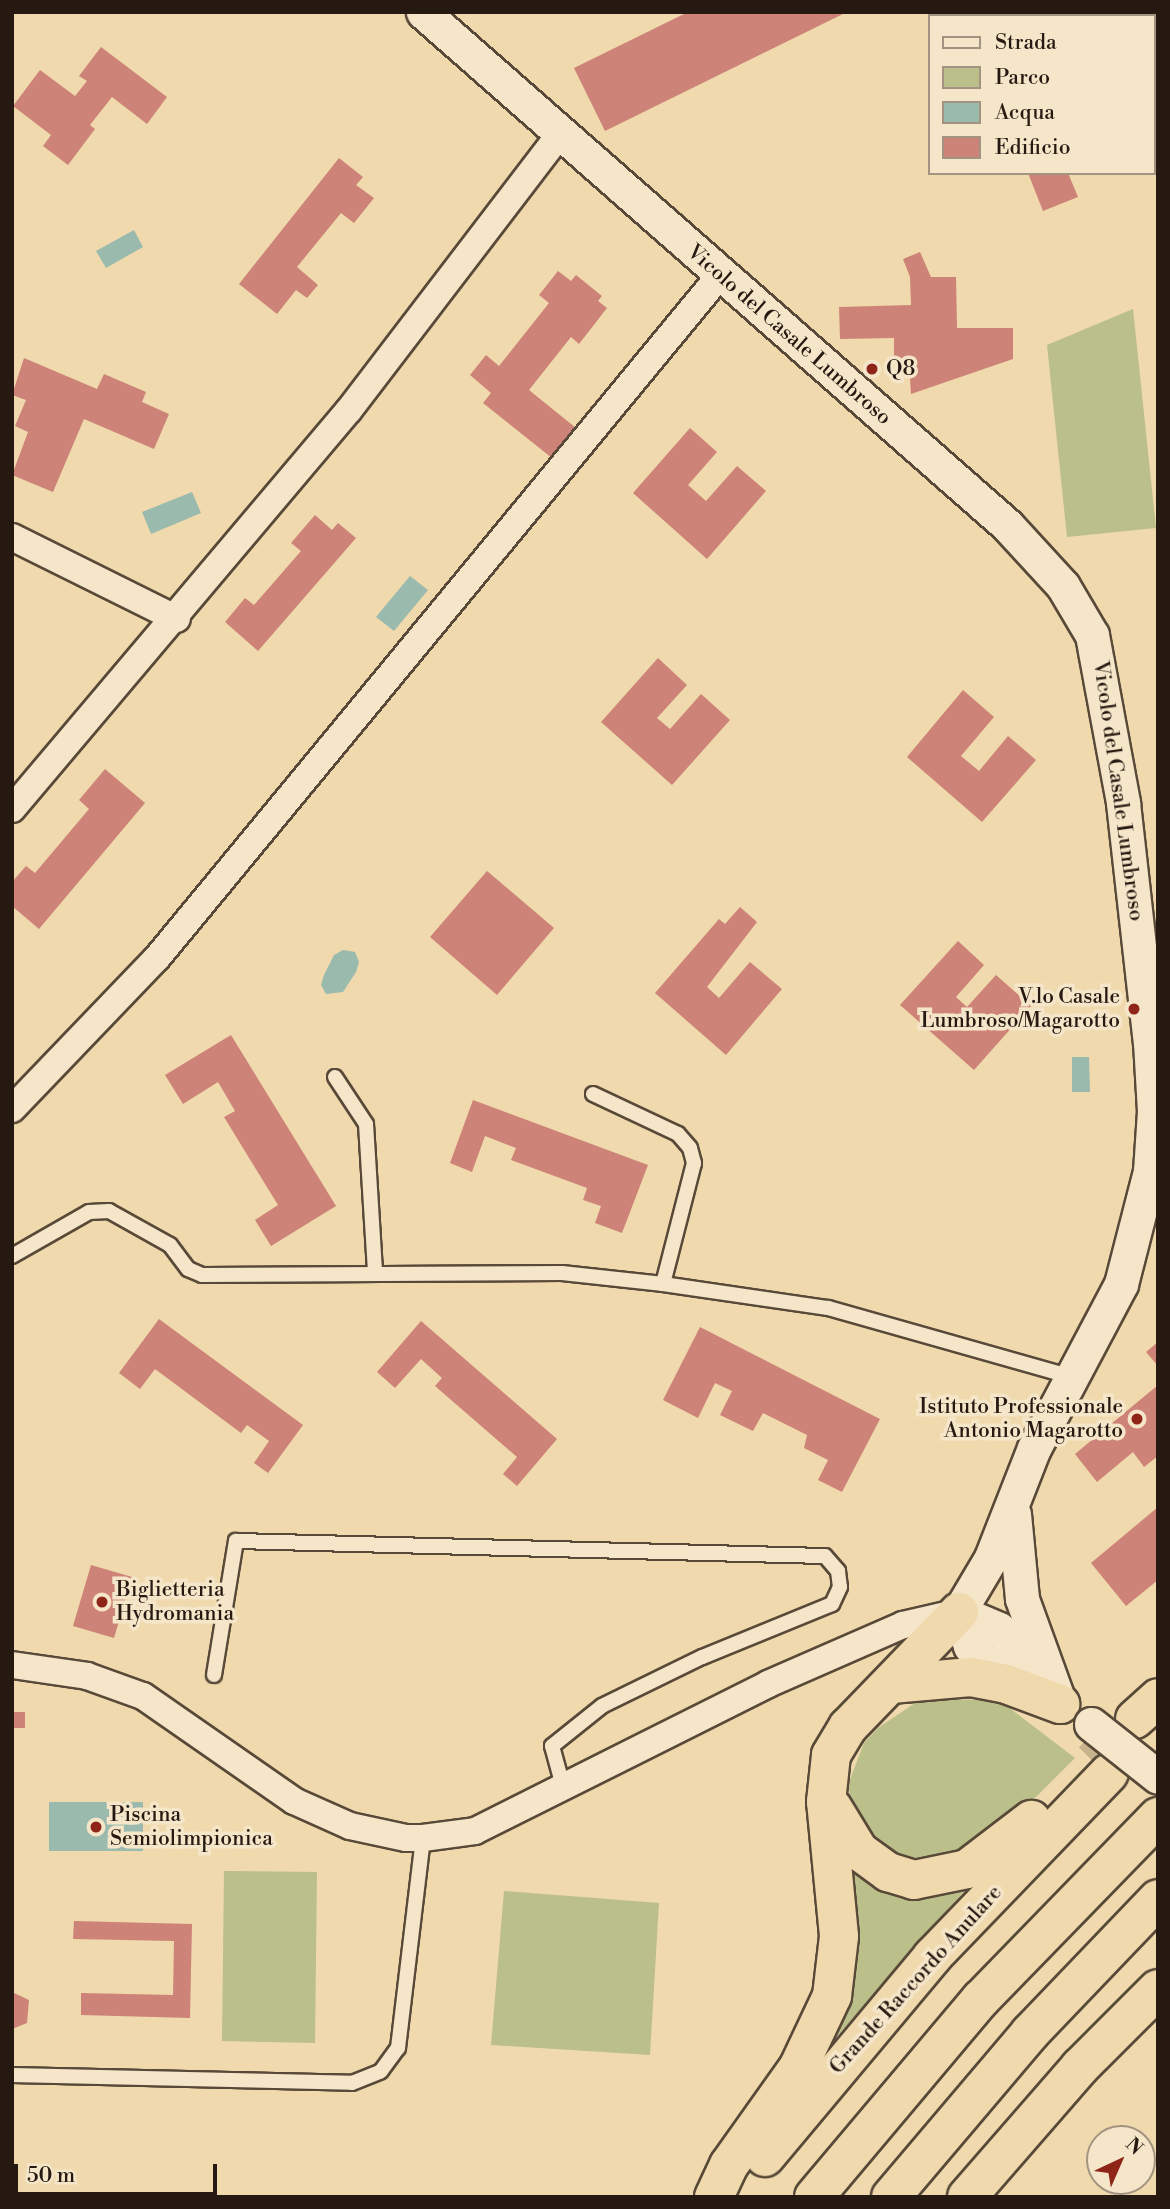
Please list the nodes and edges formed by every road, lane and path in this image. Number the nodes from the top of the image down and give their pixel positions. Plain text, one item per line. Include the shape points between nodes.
1 (424, 12) edge
2 (561, 133) junction
3 (721, 274) junction
4 (12, 537) edge
5 (177, 619) junction
6 (12, 809) edge
7 (335, 1076) dead end
8 (593, 1094) dead end
9 (12, 1109) edge
10 (12, 1256) edge
11 (375, 1273) junction
12 (663, 1284) junction
13 (1074, 1377) junction
14 (1014, 1503) junction
15 (959, 1612) junction
16 (12, 1665) edge
17 (214, 1675) dead end
18 (891, 1684) junction
19 (1060, 1704) junction
20 (1098, 1753) junction
21 (1158, 1777) edge
22 (826, 1781) junction
23 (564, 1790) junction
24 (1158, 1817) edge
25 (423, 1838) junction
26 (1158, 1899) edge
27 (1158, 1989) edge
28 (1158, 2004) edge
29 (1080, 2067) junction
30 (12, 2075) edge
31 (714, 2197) edge
32 (735, 2197) edge
33 (814, 2197) edge
34 (891, 2197) edge
35 (967, 2197) edge

1 - 2 street, Vicolo del Casale Lumbroso
2 - 3 street, Vicolo del Casale Lumbroso
2 - 5 street via 349,410
3 - 9 street via 157,958
3 - 13 street, Vicolo del Casale Lumbroso via 1023,540 1073,599 1098,650 1123,803 1152,1061 1154,1125 1148,1183 1130,1260
4 - 5 street
5 - 6 street
7 - 11 lane via 366,1124
8 - 12 lane via 678,1134 690,1148 694,1163
10 - 11 lane via 89,1212 108,1211 170,1245 188,1269 202,1275
11 - 12 lane via 562,1273
12 - 13 lane via 828,1308
13 - 14 street, Vicolo del Casale Lumbroso via 1034,1448
14 - 15 street, Vicolo del Casale Lumbroso via 991,1558
14 - 19 street via 1022,1599
15 - 18 highway
15 - 19 street via 989,1623 1015,1643
15 - 23 street via 904,1625 768,1684
16 - 25 street via 86,1676 143,1696 294,1801 350,1826 406,1839
17 - 23 lane via 236,1541 825,1556 838,1571 840,1587 832,1604 702,1657 602,1706 552,1746
18 - 19 highway via 971,1678
18 - 22 highway via 841,1735
19 - 20 street
20 - 21 street, bridge
20 - 22 highway via 1004,1845 967,1869 924,1880 897,1876 859,1851 836,1817
20 - 32 highway, Grande Raccordo Anulare
22 - 31 highway via 839,1936 832,1996 798,2068 729,2165
23 - 25 street via 475,1831
24 - 33 highway via 981,1999
25 - 30 lane via 398,2048 381,2071 352,2083
26 - 34 highway via 1030,2033
27 - 29 highway
28 - 29 highway
29 - 35 highway

